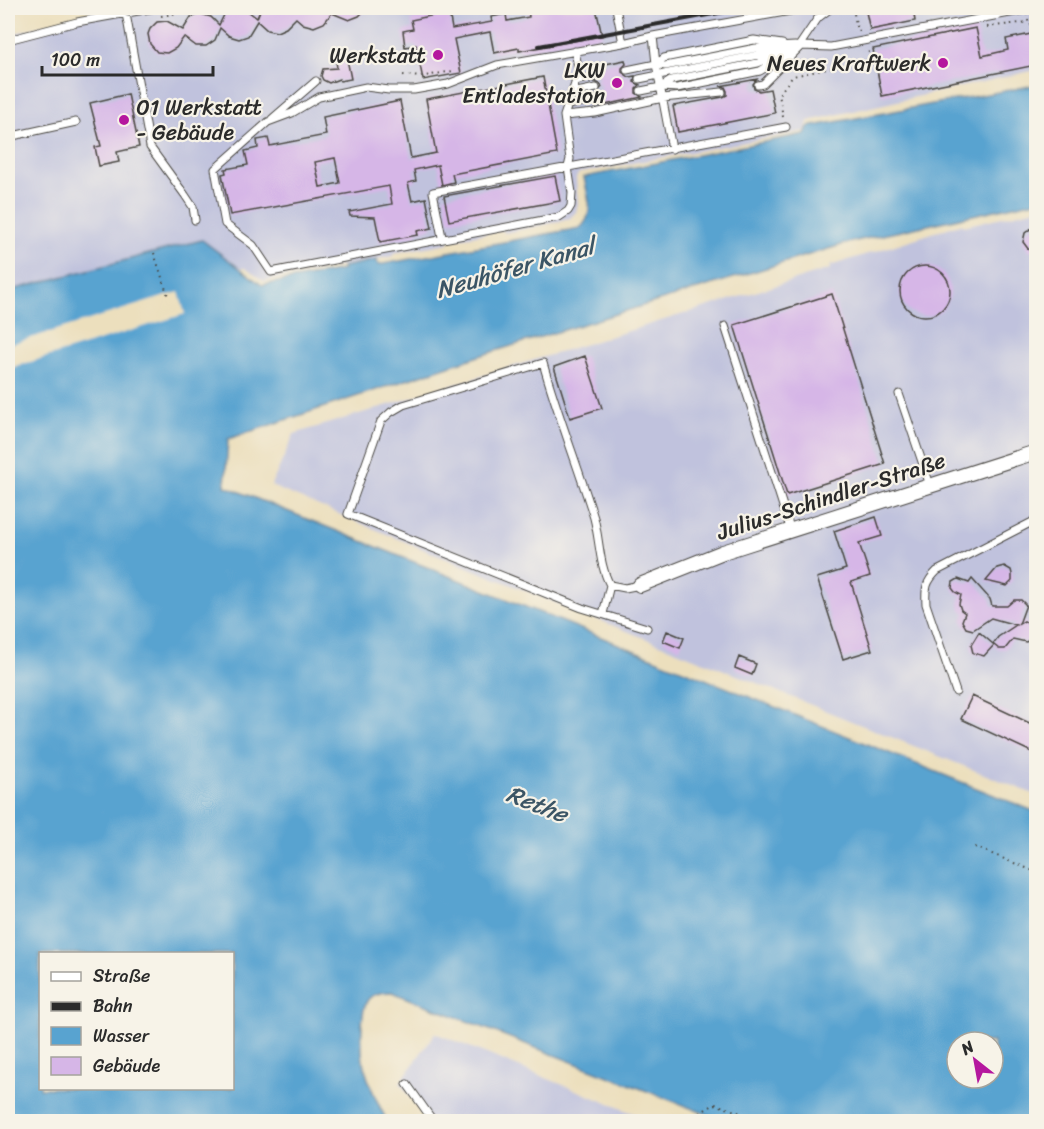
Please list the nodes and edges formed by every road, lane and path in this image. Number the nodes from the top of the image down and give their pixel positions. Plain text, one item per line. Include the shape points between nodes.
1 (155, 8) edge
2 (205, 8) edge
3 (616, 8) edge
4 (807, 8) edge
5 (831, 8) edge
6 (853, 8) edge
7 (1036, 8) edge
8 (126, 10) edge
9 (159, 16) dead end
10 (1036, 23) edge
11 (984, 25) dead end
12 (653, 36) junction
13 (8, 40) edge
14 (869, 40) junction
15 (623, 44) junction
16 (801, 46) junction
17 (575, 51) junction
18 (756, 52) junction
19 (656, 64) junction
20 (627, 70) dead end
21 (658, 74) junction
22 (594, 77) dead end
23 (639, 79) dead end
24 (316, 81) dead end
25 (575, 81) junction
26 (760, 84) dead end
27 (661, 87) junction
28 (596, 88) dead end
29 (641, 91) dead end
30 (722, 92) dead end
31 (572, 93) junction
32 (663, 98) junction
33 (598, 99) dead end
34 (568, 105) junction
35 (564, 116) junction
36 (76, 122) dead end
37 (268, 122) junction
38 (786, 127) joint
39 (8, 137) edge
40 (672, 149) junction
41 (568, 167) junction
42 (195, 220) dead end
43 (442, 237) junction
44 (154, 253) dead end
45 (168, 296) dead end
46 (725, 326) dead end
47 (899, 394) dead end
48 (1036, 452) edge
49 (930, 486) junction
50 (1036, 520) edge
51 (791, 531) junction
52 (610, 585) junction
53 (640, 585) joint
54 (603, 614) junction
55 (647, 628) dead end
56 (956, 692) dead end
57 (975, 847) dead end
58 (1036, 872) edge
59 (407, 1084) dead end
60 (434, 1122) edge
61 (684, 1122) edge
62 (766, 1122) edge

1 - 8 lane
2 - 9 path
3 - 15 lane
4 - 12 lane
5 - 16 lane via 818,18
6 - 14 path via 857,30 868,35
7 - 14 lane
8 - 13 lane
8 - 42 lane via 150,147 185,195
10 - 11 path via 989,28
12 - 15 lane
12 - 19 lane
14 - 16 lane via 831,47
14 - 38 path via 870,60 793,76 779,94
15 - 17 lane
16 - 18 lane
16 - 19 lane via 754,40 664,57
16 - 26 lane
16 - 27 lane via 759,67 672,80
17 - 25 lane via 579,72
17 - 37 lane via 497,65 448,84 414,90 366,87 319,97
18 - 19 lane via 665,66
18 - 21 lane
19 - 20 lane
19 - 21 lane
21 - 23 lane
21 - 27 lane
22 - 25 lane
24 - 37 lane
25 - 31 lane
27 - 29 lane
27 - 32 lane
28 - 31 lane
30 - 32 lane
31 - 34 lane
32 - 35 lane
32 - 40 lane
33 - 34 lane
34 - 35 lane
35 - 41 lane
36 - 39 lane
37 - 43 lane via 214,170 225,224 252,245 271,272
38 - 40 lane
40 - 41 lane
41 - 43 lane via 571,206 559,217
41 - 43 lane via 433,192
44 - 45 path
46 - 51 lane
47 - 49 lane
48 - 49 street, Julius-Schindler-Straße
49 - 51 street, Julius-Schindler-Straße
50 - 56 lane via 937,570 927,581 926,604
51 - 53 street, Julius-Schindler-Straße via 723,552
52 - 53 lane
52 - 54 lane
52 - 54 lane via 604,573 594,519 543,363 403,405 381,421 348,514
54 - 55 lane
57 - 58 path
59 - 60 lane
61 - 62 path via 716,1104

